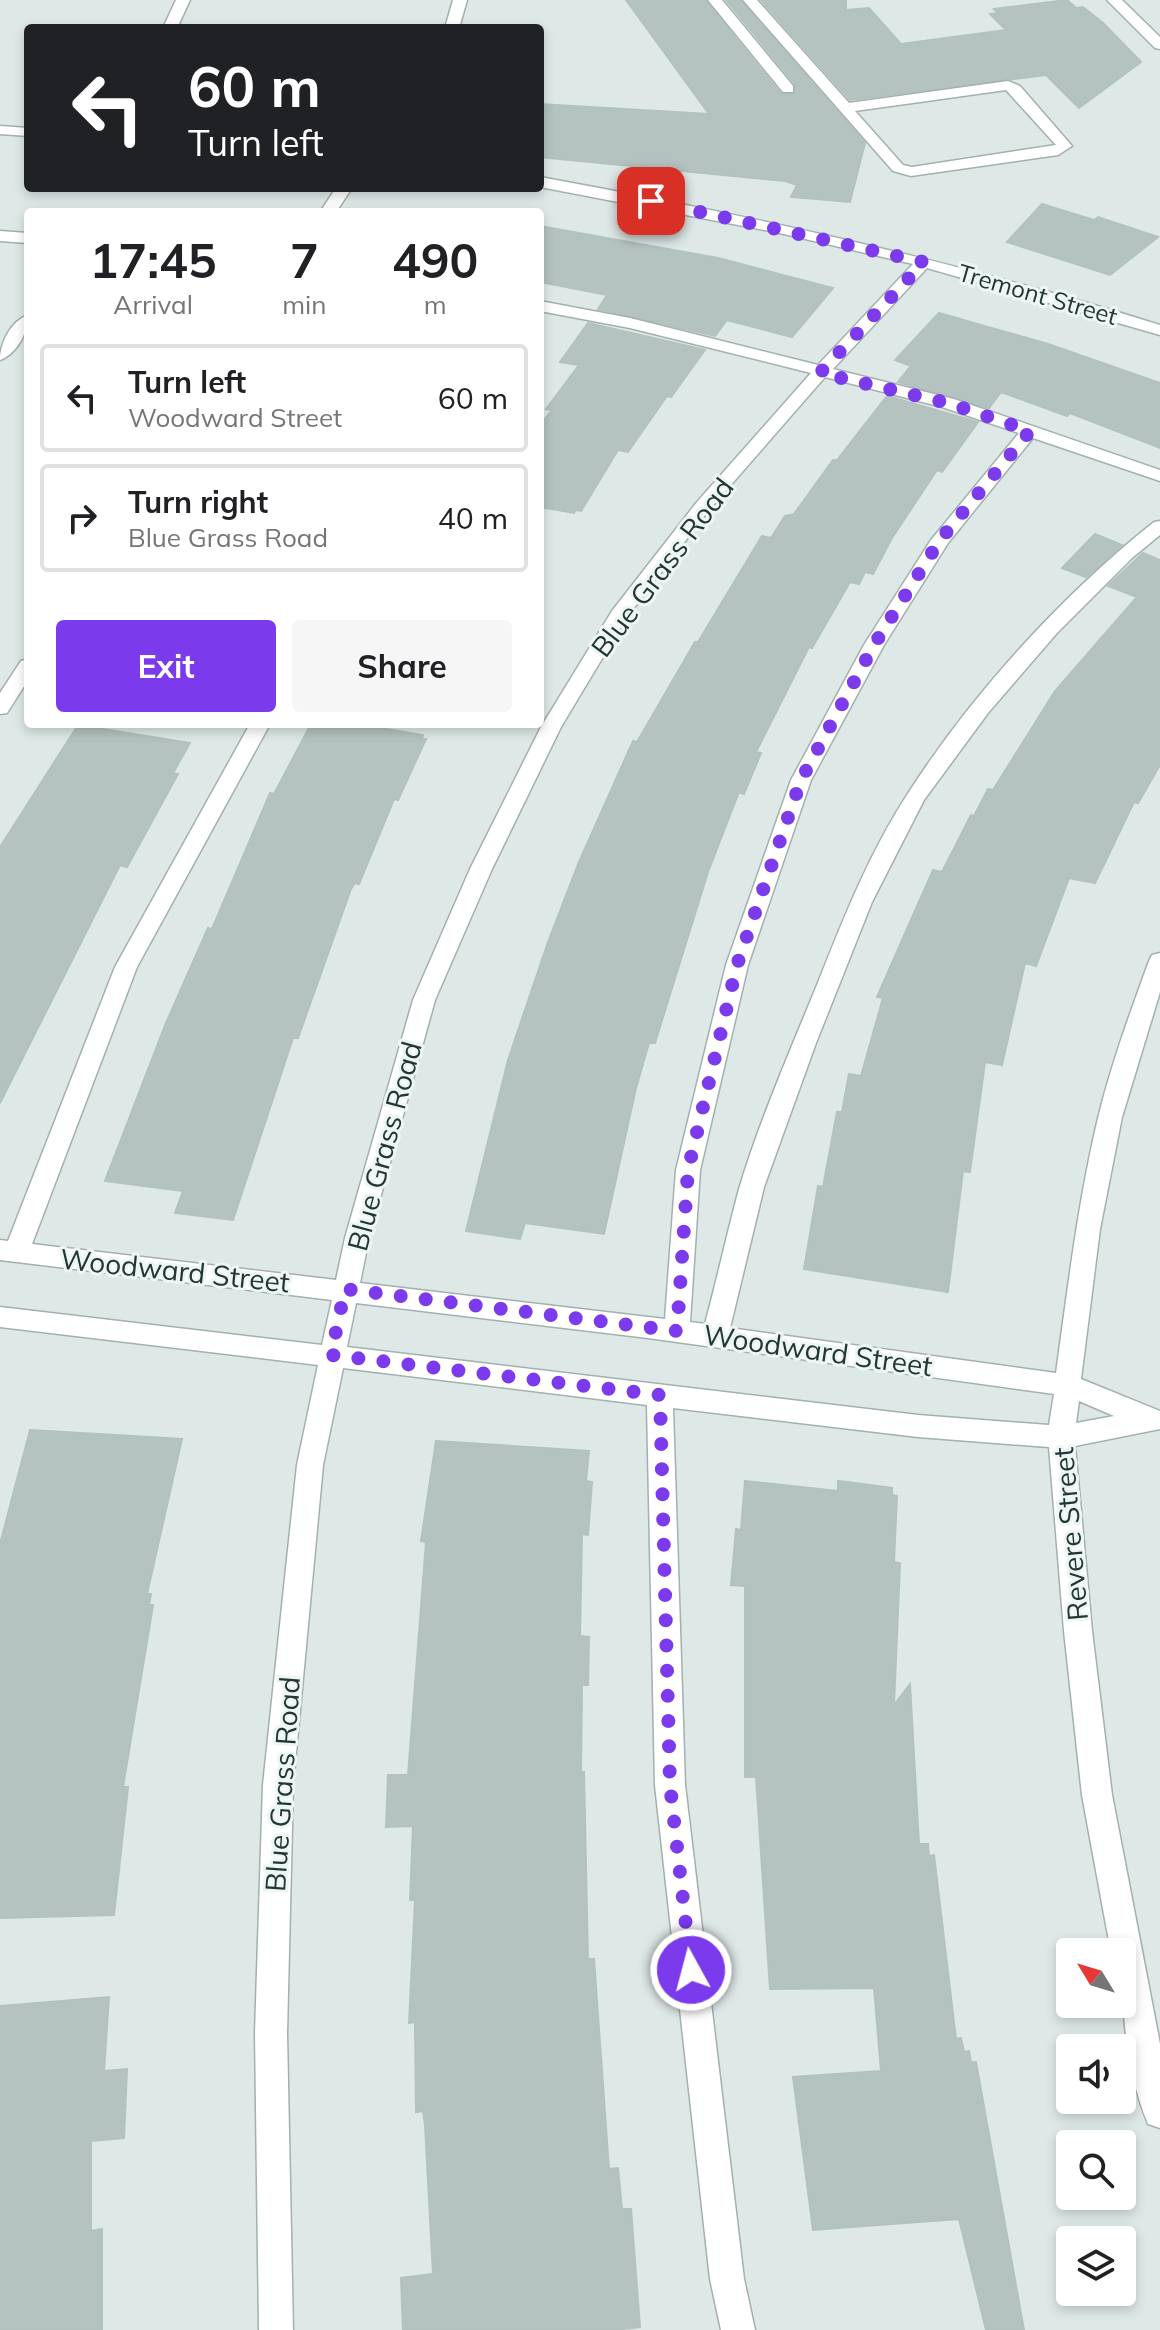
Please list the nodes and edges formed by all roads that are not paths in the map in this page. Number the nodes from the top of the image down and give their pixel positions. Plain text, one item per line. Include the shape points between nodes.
1 (183, 0) edge
2 (460, 0) edge
3 (715, 0) edge
4 (750, 0) edge
5 (1114, 0) edge
6 (172, 24) edge
7 (453, 24) edge
8 (1160, 45) edge
9 (788, 89) dead end
10 (844, 108) junction
11 (0, 130) edge
12 (24, 132) edge
13 (544, 183) edge
14 (0, 236) edge
15 (24, 238) edge
16 (924, 262) junction
17 (544, 312) edge
18 (24, 325) edge
19 (1160, 330) edge
20 (0, 355) edge
21 (820, 373) junction
22 (1030, 431) junction
23 (1160, 476) edge
24 (1160, 526) edge
25 (24, 671) edge
26 (0, 708) edge
27 (258, 728) edge
28 (1160, 961) edge
29 (8, 1251) edge
30 (345, 1289) junction
31 (0, 1317) edge
32 (677, 1331) junction
33 (715, 1336) junction
34 (331, 1355) junction
35 (1067, 1385) junction
36 (660, 1395) junction
37 (1156, 1421) edge
38 (1061, 1437) junction
39 (1160, 2112) edge
40 (276, 2330) edge
41 (738, 2330) edge

1 - 6 street
2 - 7 street
3 - 9 street
4 - 10 street
5 - 8 street
10 - 10 street via 905,171 991,163 1065,146 1008,85
11 - 12 street
13 - 16 street, Tremont Street via 706,211
14 - 15 street
16 - 19 street, Tremont Street
16 - 21 street, Blue Grass Road
17 - 21 street via 630,323
18 - 20 street
21 - 22 street via 948,403
21 - 30 street, Blue Grass Road via 703,506 619,615 551,727 424,1000
22 - 23 street
22 - 32 street via 940,540 874,645 801,780 737,965 688,1170
24 - 33 street via 1050,629 981,708 915,798 861,902 805,1043 752,1187
25 - 26 street
27 - 29 street via 126,967
28 - 35 street, Revere Street via 1110,1117
29 - 30 street, Woodward Street
30 - 32 street, Woodward Street
30 - 34 street, Blue Grass Road
31 - 34 street, Woodward Street
32 - 33 street, Woodward Street
33 - 35 street, Woodward Street
34 - 36 street, Woodward Street
34 - 40 street, Blue Grass Road via 310,1465 278,1785 271,2033
35 - 37 street, Woodward Street
35 - 38 street, Revere Street
36 - 38 street, Woodward Street
36 - 41 street via 670,1785 727,2279
37 - 38 street, Woodward Street
38 - 39 street, Revere Street via 1097,1795

